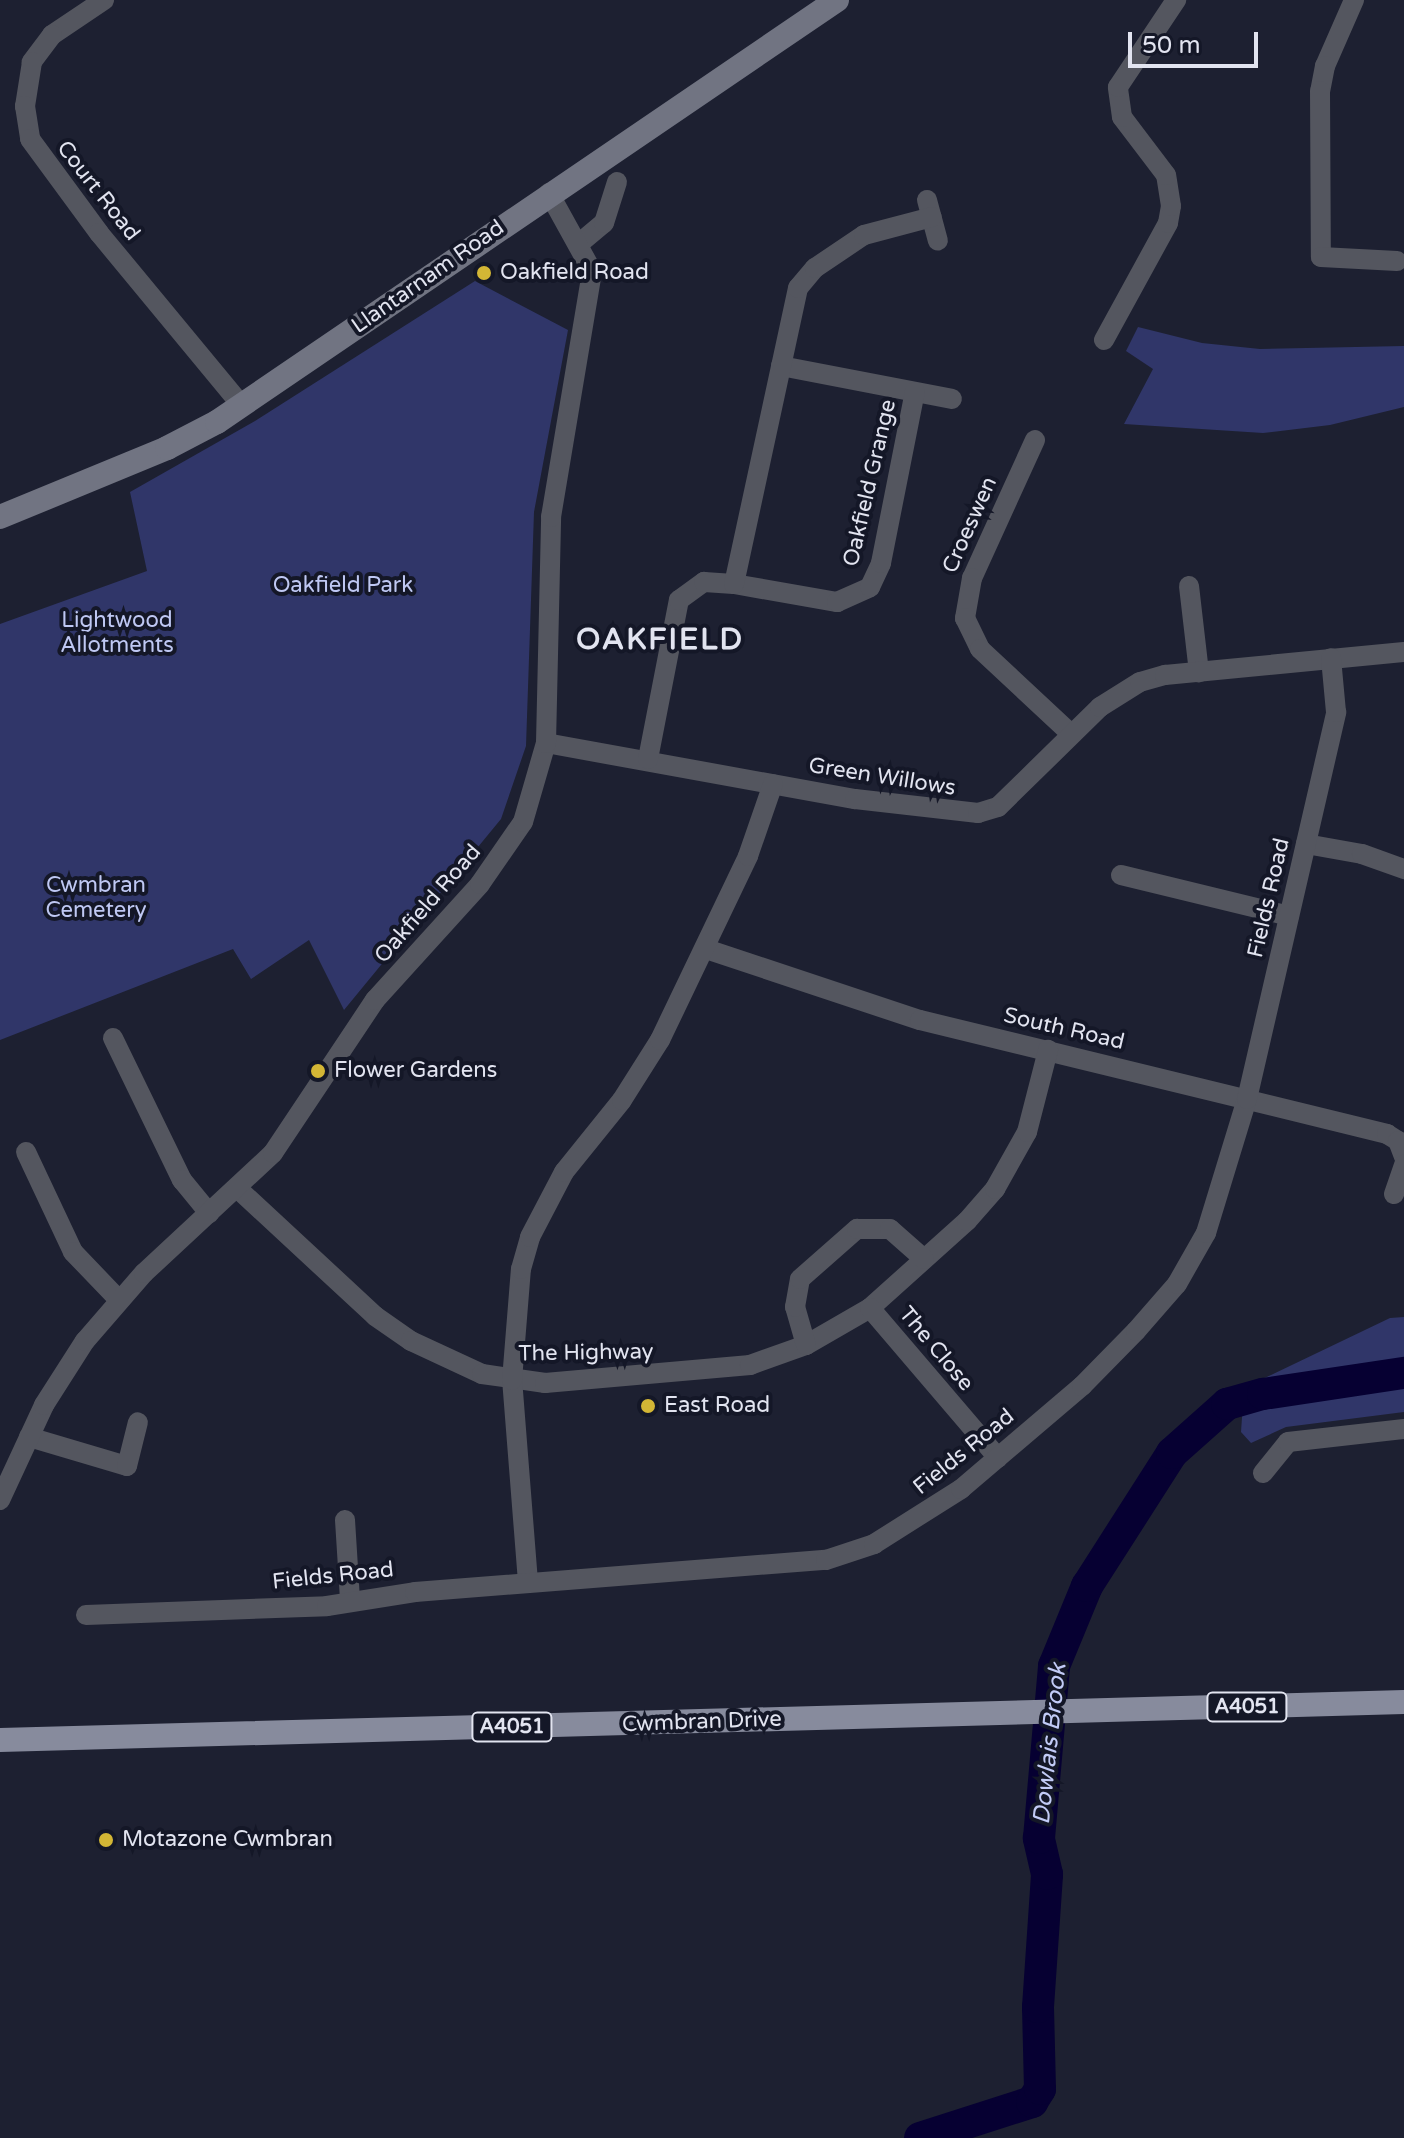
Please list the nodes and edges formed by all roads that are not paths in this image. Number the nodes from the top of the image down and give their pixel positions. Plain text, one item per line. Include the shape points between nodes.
1 (104, 0) edge
2 (837, 0) edge
3 (1176, 0) edge
4 (1354, 0) edge
5 (617, 182) dead end
6 (549, 193) junction
7 (938, 241) dead end
8 (581, 242) junction
9 (1397, 261) dead end
10 (1104, 340) dead end
11 (781, 366) junction
12 (915, 392) junction
13 (952, 399) dead end
14 (242, 406) junction
15 (1035, 440) dead end
16 (0, 517) edge
17 (734, 584) junction
18 (1189, 586) dead end
19 (1404, 652) edge
20 (1331, 658) junction
21 (1199, 672) junction
22 (1071, 734) junction
23 (546, 743) junction
24 (648, 759) junction
25 (773, 784) junction
26 (1306, 844) junction
27 (1404, 869) edge
28 (1121, 875) dead end
29 (1289, 916) junction
30 (706, 949) junction
31 (113, 1038) dead end
32 (1048, 1050) junction
33 (1247, 1099) junction
34 (26, 1152) dead end
35 (1404, 1157) edge
36 (1404, 1165) edge
37 (237, 1188) junction
38 (1394, 1194) dead end
39 (209, 1213) junction
40 (924, 1259) junction
41 (119, 1300) junction
42 (870, 1308) junction
43 (806, 1345) junction
44 (512, 1380) junction
45 (138, 1422) dead end
46 (1404, 1429) edge
47 (29, 1437) junction
48 (998, 1458) junction
49 (1263, 1473) dead end
50 (0, 1500) edge
51 (345, 1520) dead end
52 (528, 1582) junction
53 (350, 1600) junction
54 (86, 1615) dead end
55 (1404, 1702) edge
56 (0, 1740) edge

1 - 14 street, Court Road via 52,35 37,53 25,95 30,139 99,233
2 - 6 street, Llantarnam Road
3 - 10 street via 1118,87 1122,117 1166,175 1171,206 1168,223
4 - 9 street via 1325,66 1320,91 1321,257
5 - 8 street via 604,223
6 - 8 street, Oakfield Road
6 - 14 street, Llantarnam Road
7 - 11 street via 930,208 864,235 804,277
8 - 23 street, Oakfield Road via 592,279 551,517
11 - 12 street, Oakfield Grange
11 - 17 street
12 - 13 street, Oakfield Grange
12 - 17 street, Oakfield Grange via 881,563 870,587 837,602
14 - 16 street, Llantarnam Road via 167,448
15 - 22 street, Croeswen via 972,578 965,618 980,649
17 - 24 street, Oakfield Grange via 704,582 679,600
18 - 21 street
19 - 20 street, Green Willows
20 - 21 street, Green Willows
20 - 26 street, Fields Road via 1336,712
21 - 22 street, Green Willows via 1140,682
22 - 25 street, Green Willows via 998,807 978,813
23 - 24 street, Green Willows
23 - 37 street, Oakfield Road via 533,799 511,843 375,1000 293,1129
24 - 25 street, Green Willows
25 - 30 street
26 - 27 street via 1362,854
26 - 29 street, Fields Road
28 - 29 street
29 - 33 street, Fields Road
30 - 32 street, South Road via 844,999
30 - 44 street via 643,1070 543,1204 521,1269
31 - 39 street via 182,1180
32 - 33 street, South Road
32 - 40 street, The Highway via 1027,1132 1014,1158 967,1221
33 - 35 street, South Road via 1387,1134 1398,1141
33 - 48 street, Fields Road via 1211,1219 1177,1284 1082,1386
34 - 41 street via 73,1252
36 - 38 street
37 - 39 street, Oakfield Road
37 - 44 street, The Highway via 399,1333 444,1359
39 - 41 street, Oakfield Road
40 - 42 street, The Highway
40 - 43 street via 890,1229 857,1229 800,1279 795,1307
41 - 47 street, Oakfield Road via 65,1369
42 - 43 street, The Highway
42 - 48 street, The Close
43 - 44 street, The Highway via 750,1365 691,1373
44 - 52 street
45 - 47 street via 127,1466
46 - 49 street via 1288,1442
47 - 50 street, Oakfield Road
48 - 52 street, Fields Road via 922,1517 874,1544 826,1560
51 - 53 street
52 - 53 street, Fields Road
53 - 54 street, Fields Road via 327,1606
55 - 56 main road, Cwmbran Drive / A4051

